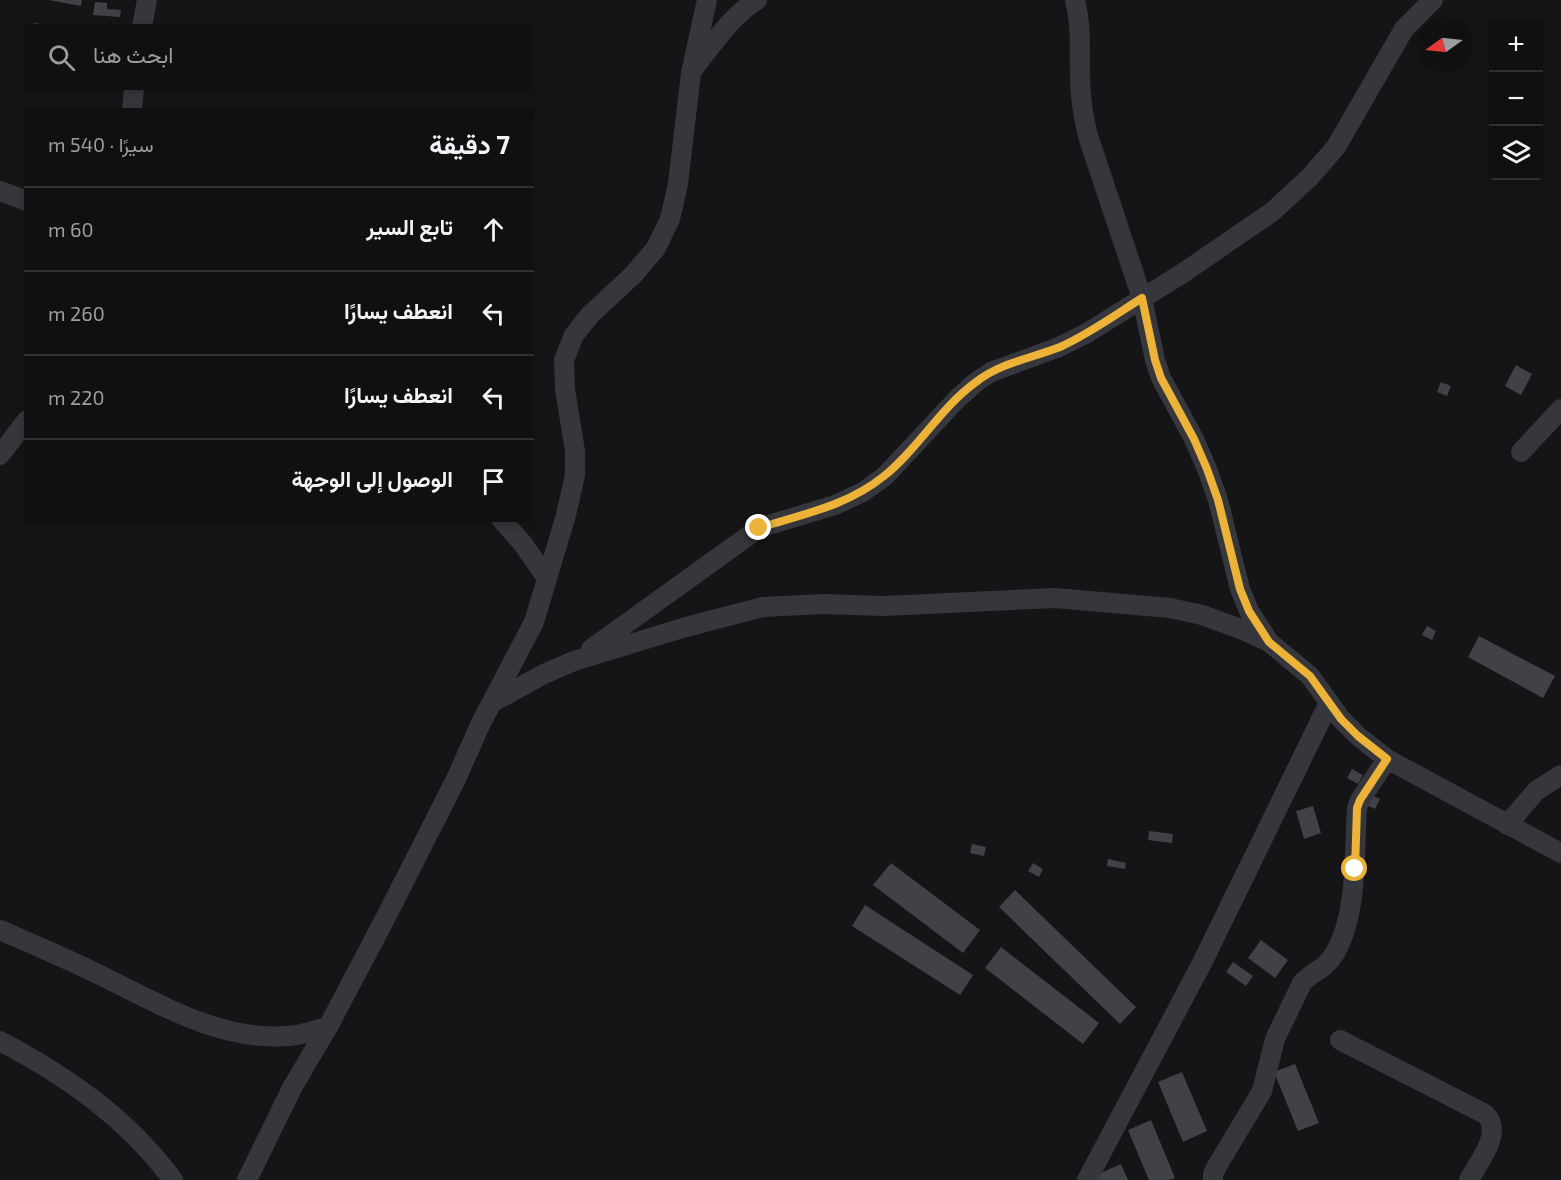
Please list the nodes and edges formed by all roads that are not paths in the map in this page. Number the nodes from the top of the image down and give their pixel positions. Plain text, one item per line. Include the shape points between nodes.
1 (147, 0) edge
2 (707, 0) edge
3 (757, 0) edge
4 (1075, 0) edge
5 (1432, 0) edge
6 (143, 24) edge
7 (691, 73) junction
8 (134, 90) edge
9 (132, 108) edge
10 (0, 191) edge
11 (24, 200) edge
12 (1142, 298) junction
13 (1561, 409) edge
14 (24, 424) edge
15 (1521, 452) dead end
16 (0, 456) edge
17 (504, 522) edge
18 (546, 576) junction
19 (1269, 642) junction
20 (574, 662) junction
21 (493, 702) junction
22 (1329, 703) junction
23 (1387, 759) junction
24 (1561, 775) edge
25 (1507, 825) junction
26 (1561, 854) edge
27 (0, 930) edge
28 (328, 1027) junction
29 (1340, 1040) dead end
30 (0, 1041) edge
31 (173, 1180) edge
32 (247, 1180) edge
33 (1087, 1180) edge
34 (1213, 1180) edge
35 (1469, 1180) edge

1 - 6 street
2 - 7 street
3 - 7 street via 724,31
4 - 12 street via 1080,22 1081,97 1088,136
5 - 12 street via 1404,29 1336,147 1309,178 1272,212
7 - 18 street via 670,219 642,266 574,335 564,360 576,464 566,515
8 - 9 street
10 - 11 street
12 - 19 street via 1161,378 1207,469 1240,589
12 - 20 street via 1078,338 991,372 957,399 885,476 863,492 835,505 759,528
13 - 15 street
14 - 16 street
17 - 18 street
18 - 21 street via 534,622
19 - 20 street via 1202,615 1142,605 1055,598 883,606 823,604 763,607
19 - 22 street via 1310,676
20 - 21 street
21 - 28 street
22 - 23 street via 1358,736
22 - 33 street via 1202,963
23 - 25 street
23 - 34 street via 1357,808 1355,869 1340,942 1327,964 1302,983 1275,1039 1262,1091 1217,1166
24 - 25 street via 1536,791
25 - 26 street
27 - 28 street via 213,1026 275,1036
28 - 32 street via 292,1086
29 - 35 street via 1491,1120 1493,1132
30 - 31 street via 63,1076 102,1105

